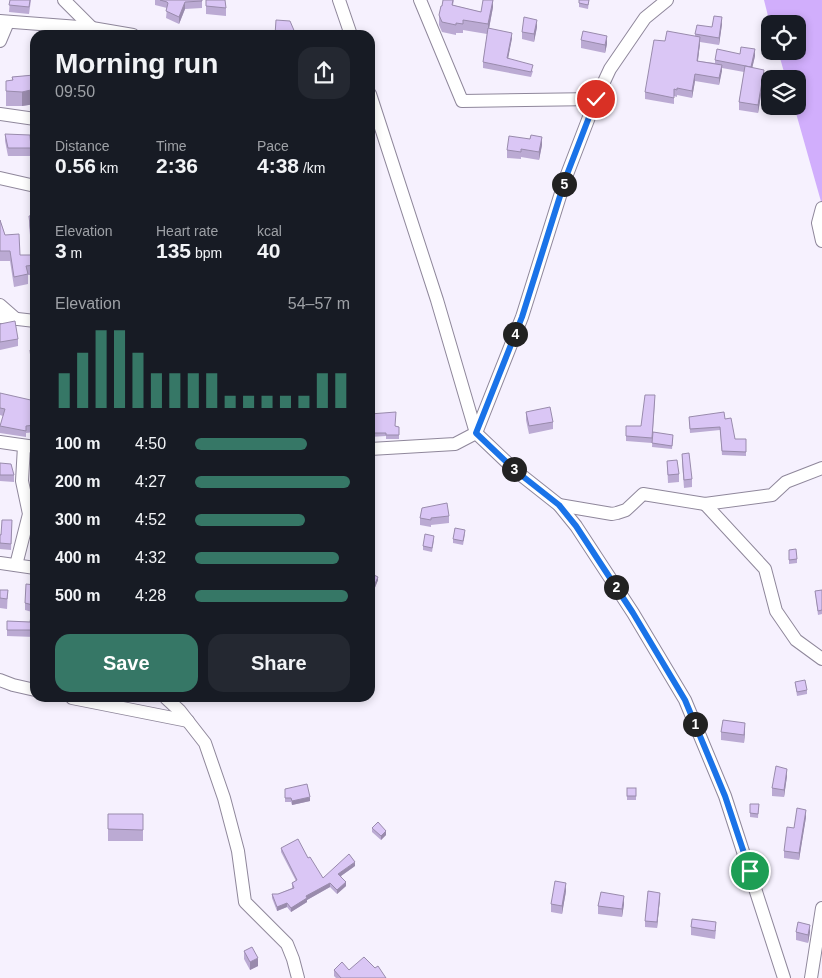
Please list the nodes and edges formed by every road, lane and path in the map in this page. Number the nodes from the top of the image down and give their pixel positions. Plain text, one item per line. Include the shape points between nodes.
1 (64, 0) edge
2 (340, 0) edge
3 (420, 0) edge
4 (667, 0) edge
5 (4, 22) edge
6 (75, 30) edge
7 (91, 30) edge
8 (349, 30) edge
9 (0, 41) edge
10 (596, 99) junction
11 (375, 109) edge
12 (0, 114) edge
13 (30, 119) edge
14 (0, 178) edge
15 (30, 185) edge
16 (822, 208) edge
17 (822, 241) edge
18 (0, 305) edge
19 (0, 317) edge
20 (16, 319) junction
21 (30, 320) edge
22 (476, 433) junction
23 (0, 442) edge
24 (29, 447) edge
25 (375, 449) edge
26 (822, 468) edge
27 (705, 504) junction
28 (559, 505) junction
29 (0, 563) edge
30 (16, 565) junction
31 (30, 567) edge
32 (822, 659) edge
33 (0, 680) edge
34 (30, 689) edge
35 (92, 702) edge
36 (170, 702) edge
37 (188, 721) junction
38 (822, 908) edge
39 (298, 978) edge
40 (784, 978) edge
41 (811, 978) edge

1 - 7 street
2 - 8 street
3 - 10 street via 462,100
4 - 10 street via 645,18 610,69
5 - 6 street
5 - 9 street
10 - 22 street via 566,177 522,317
11 - 22 street
12 - 13 street
14 - 15 street
16 - 17 street via 818,223
18 - 20 street
19 - 20 street
20 - 21 street
22 - 25 street via 460,441
22 - 28 street
23 - 24 street
24 - 30 street via 22,481 29,514
26 - 27 street via 786,482 772,495
27 - 28 street via 644,494 617,514
27 - 32 street via 765,569 776,610 796,640
28 - 40 street via 633,613 685,700 725,796
29 - 30 street
30 - 31 street
33 - 34 street
35 - 37 street
36 - 37 street
37 - 39 street via 205,743 224,798 238,851 245,902 287,944
38 - 41 street

